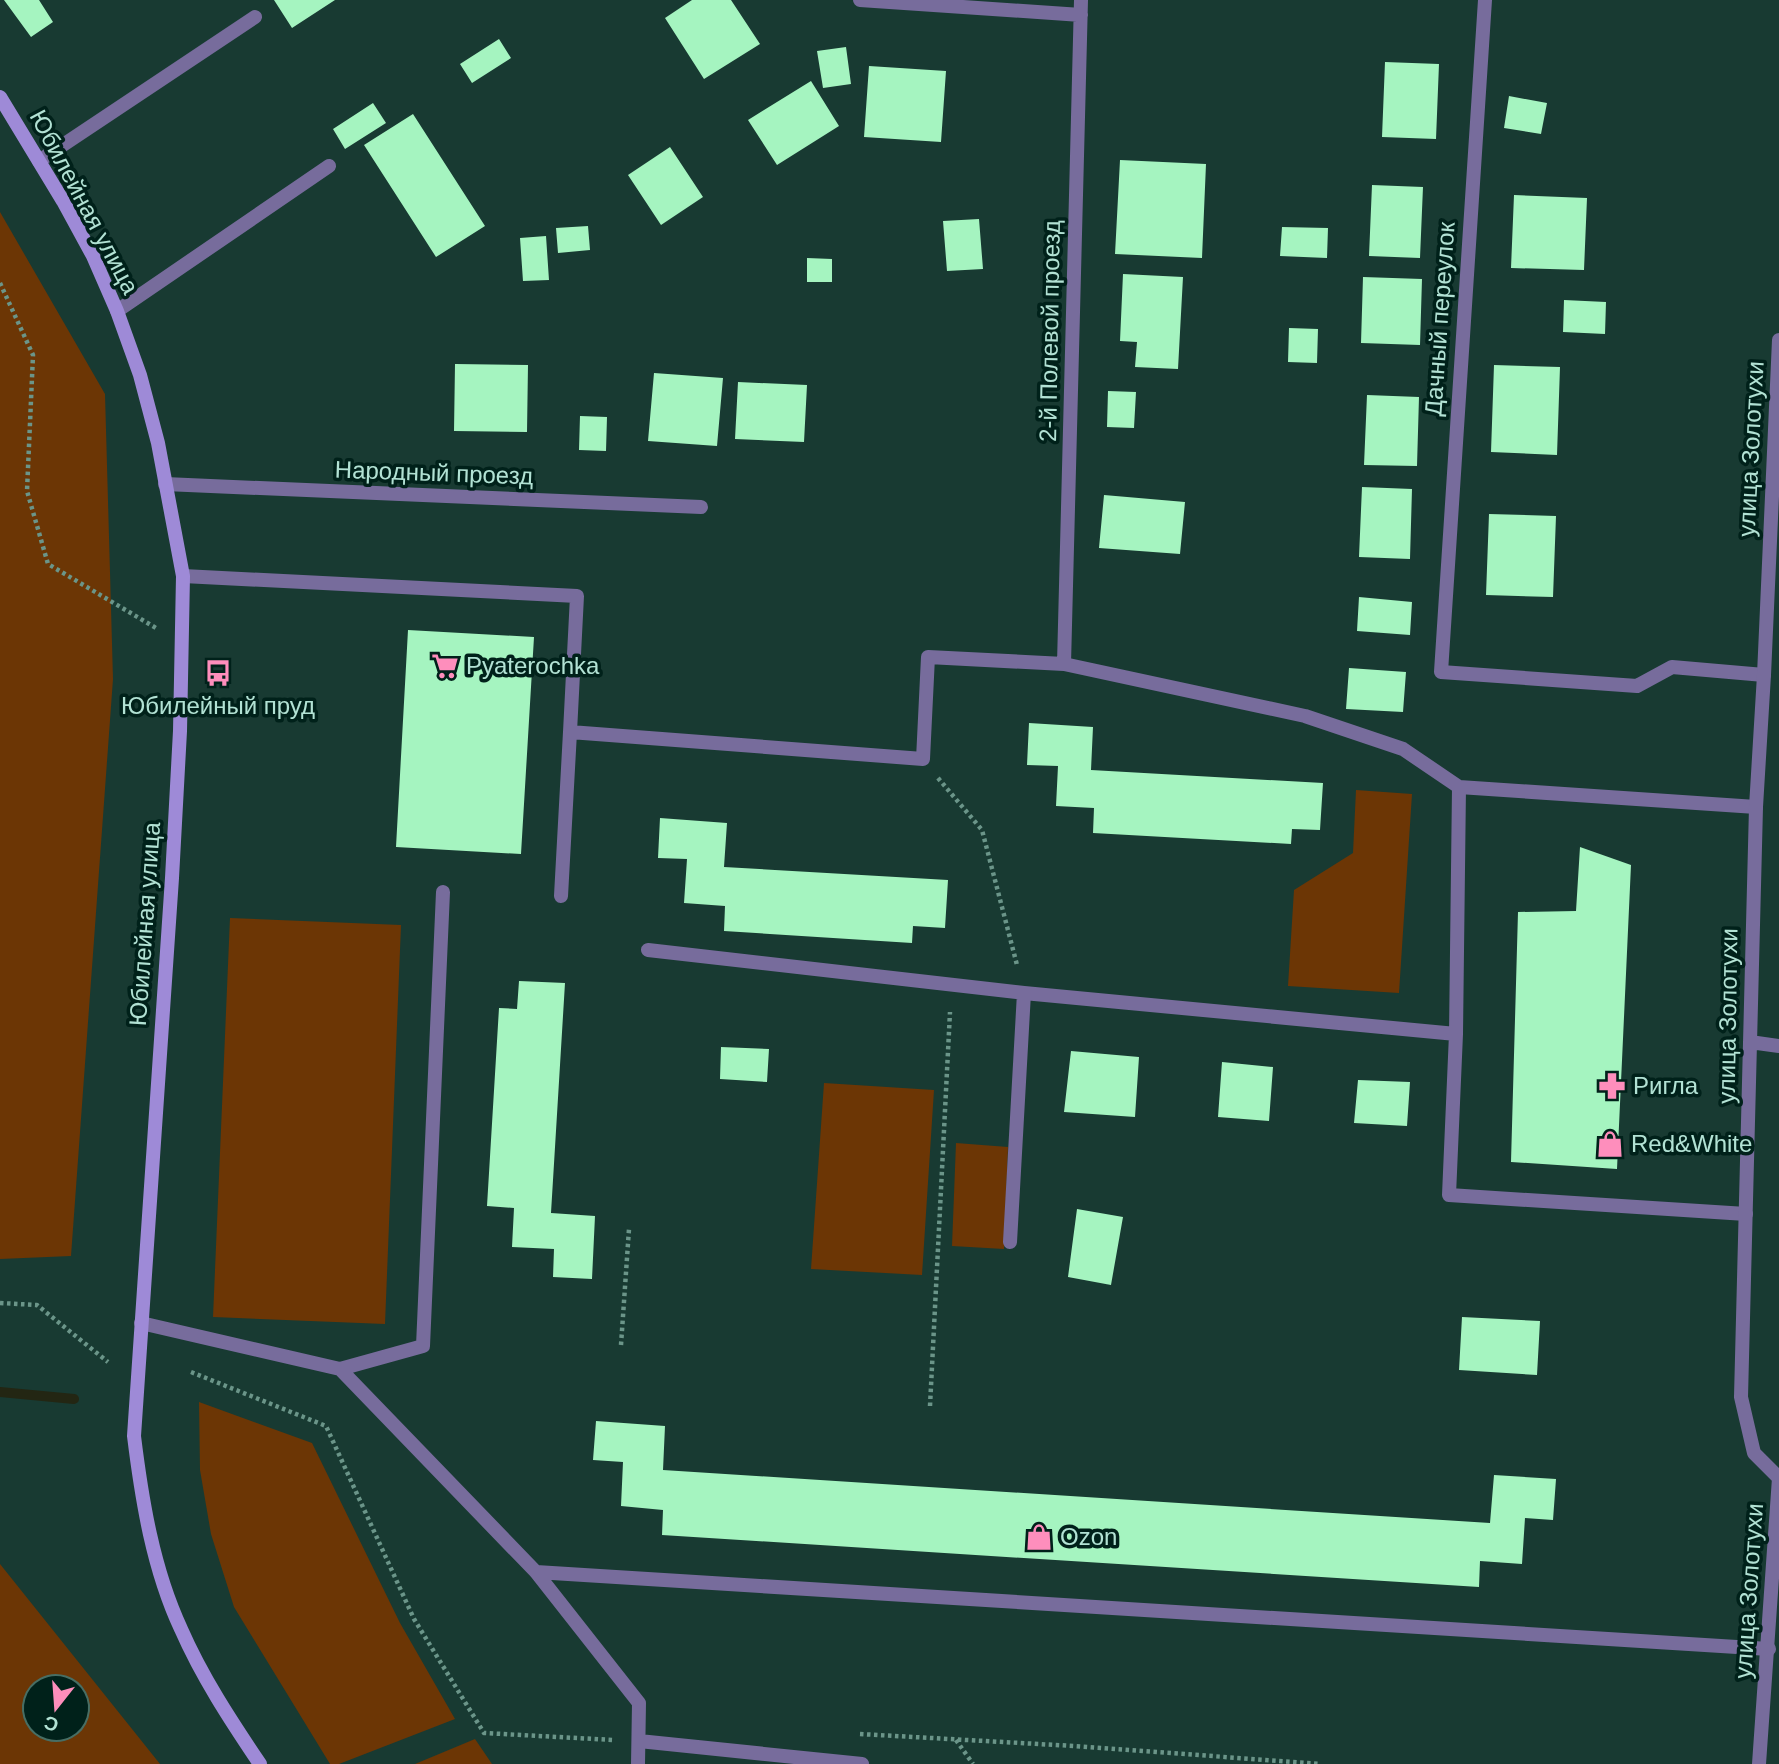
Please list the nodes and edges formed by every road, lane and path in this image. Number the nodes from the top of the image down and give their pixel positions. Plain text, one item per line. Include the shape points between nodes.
1 (860, 0) edge
2 (1485, 0) edge
3 (1081, 7) edge
4 (254, 18) dead end
5 (0, 97) edge
6 (39, 161) junction
7 (329, 166) dead end
8 (0, 283) edge
9 (117, 311) junction
10 (1779, 341) edge
11 (1777, 386) edge
12 (165, 484) junction
13 (701, 507) dead end
14 (183, 576) junction
15 (181, 642) junction
16 (1064, 664) junction
17 (1764, 675) junction
18 (569, 732) junction
19 (923, 759) junction
20 (1459, 787) junction
21 (1756, 807) junction
22 (443, 892) dead end
23 (561, 896) dead end
24 (648, 950) dead end
25 (951, 985) junction
26 (1024, 993) junction
27 (1456, 1034) junction
28 (1750, 1042) junction
29 (1779, 1046) edge
30 (1746, 1214) junction
31 (629, 1229) dead end
32 (1010, 1242) dead end
33 (0, 1303) edge
34 (141, 1323) junction
35 (621, 1345) dead end
36 (108, 1362) dead end
37 (340, 1369) junction
38 (191, 1372) dead end
39 (930, 1406) dead end
40 (1779, 1478) edge
41 (537, 1572) junction
42 (1769, 1649) junction
43 (856, 1734) dead end
44 (955, 1739) junction
45 (639, 1741) junction
46 (260, 1764) edge
47 (638, 1764) edge
48 (862, 1764) edge
49 (973, 1764) edge
50 (1321, 1764) edge
51 (1759, 1764) edge

1 - 3 street
2 - 17 street, Дачный переулок via 1441,672 1637,686 1672,667
3 - 16 street, 2-й Полевой проезд
4 - 6 street
5 - 6 street, Юбилейная улица
6 - 9 street, Юбилейная улица via 93,256
7 - 9 street
8 - 15 path via 33,355 27,491 48,564
9 - 12 street, Юбилейная улица via 140,375
10 - 11 street, улица Золотухи
11 - 17 street, улица Золотухи
12 - 13 street, Народный проезд
12 - 14 street, Юбилейная улица
14 - 15 street, Юбилейная улица
14 - 18 street via 577,596
15 - 34 street, Юбилейная улица via 172,878
16 - 19 street via 928,657
16 - 20 street via 1305,716 1403,749
17 - 21 street, улица Золотухи
18 - 19 street
18 - 23 street
19 - 26 path via 982,830
20 - 21 street
20 - 27 street
21 - 28 street, улица Золотухи
22 - 37 street via 423,1346
24 - 25 street
25 - 26 street
25 - 39 path
26 - 27 street
26 - 32 street
27 - 30 street via 1449,1195
28 - 29 street
28 - 30 street, улица Золотухи
30 - 40 street, улица Золотухи via 1741,1397 1754,1453
31 - 35 path
33 - 36 path via 37,1305
34 - 37 street
34 - 46 street, Юбилейная улица via 134,1436 140,1488 163,1581 180,1628 211,1687
37 - 41 street
38 - 45 path via 326,1426 414,1619 484,1733
40 - 42 street, улица Золотухи
41 - 42 street
41 - 45 street via 639,1703
42 - 51 street, улица Золотухи
43 - 44 path
44 - 49 path
44 - 50 path
45 - 47 street
45 - 48 street

